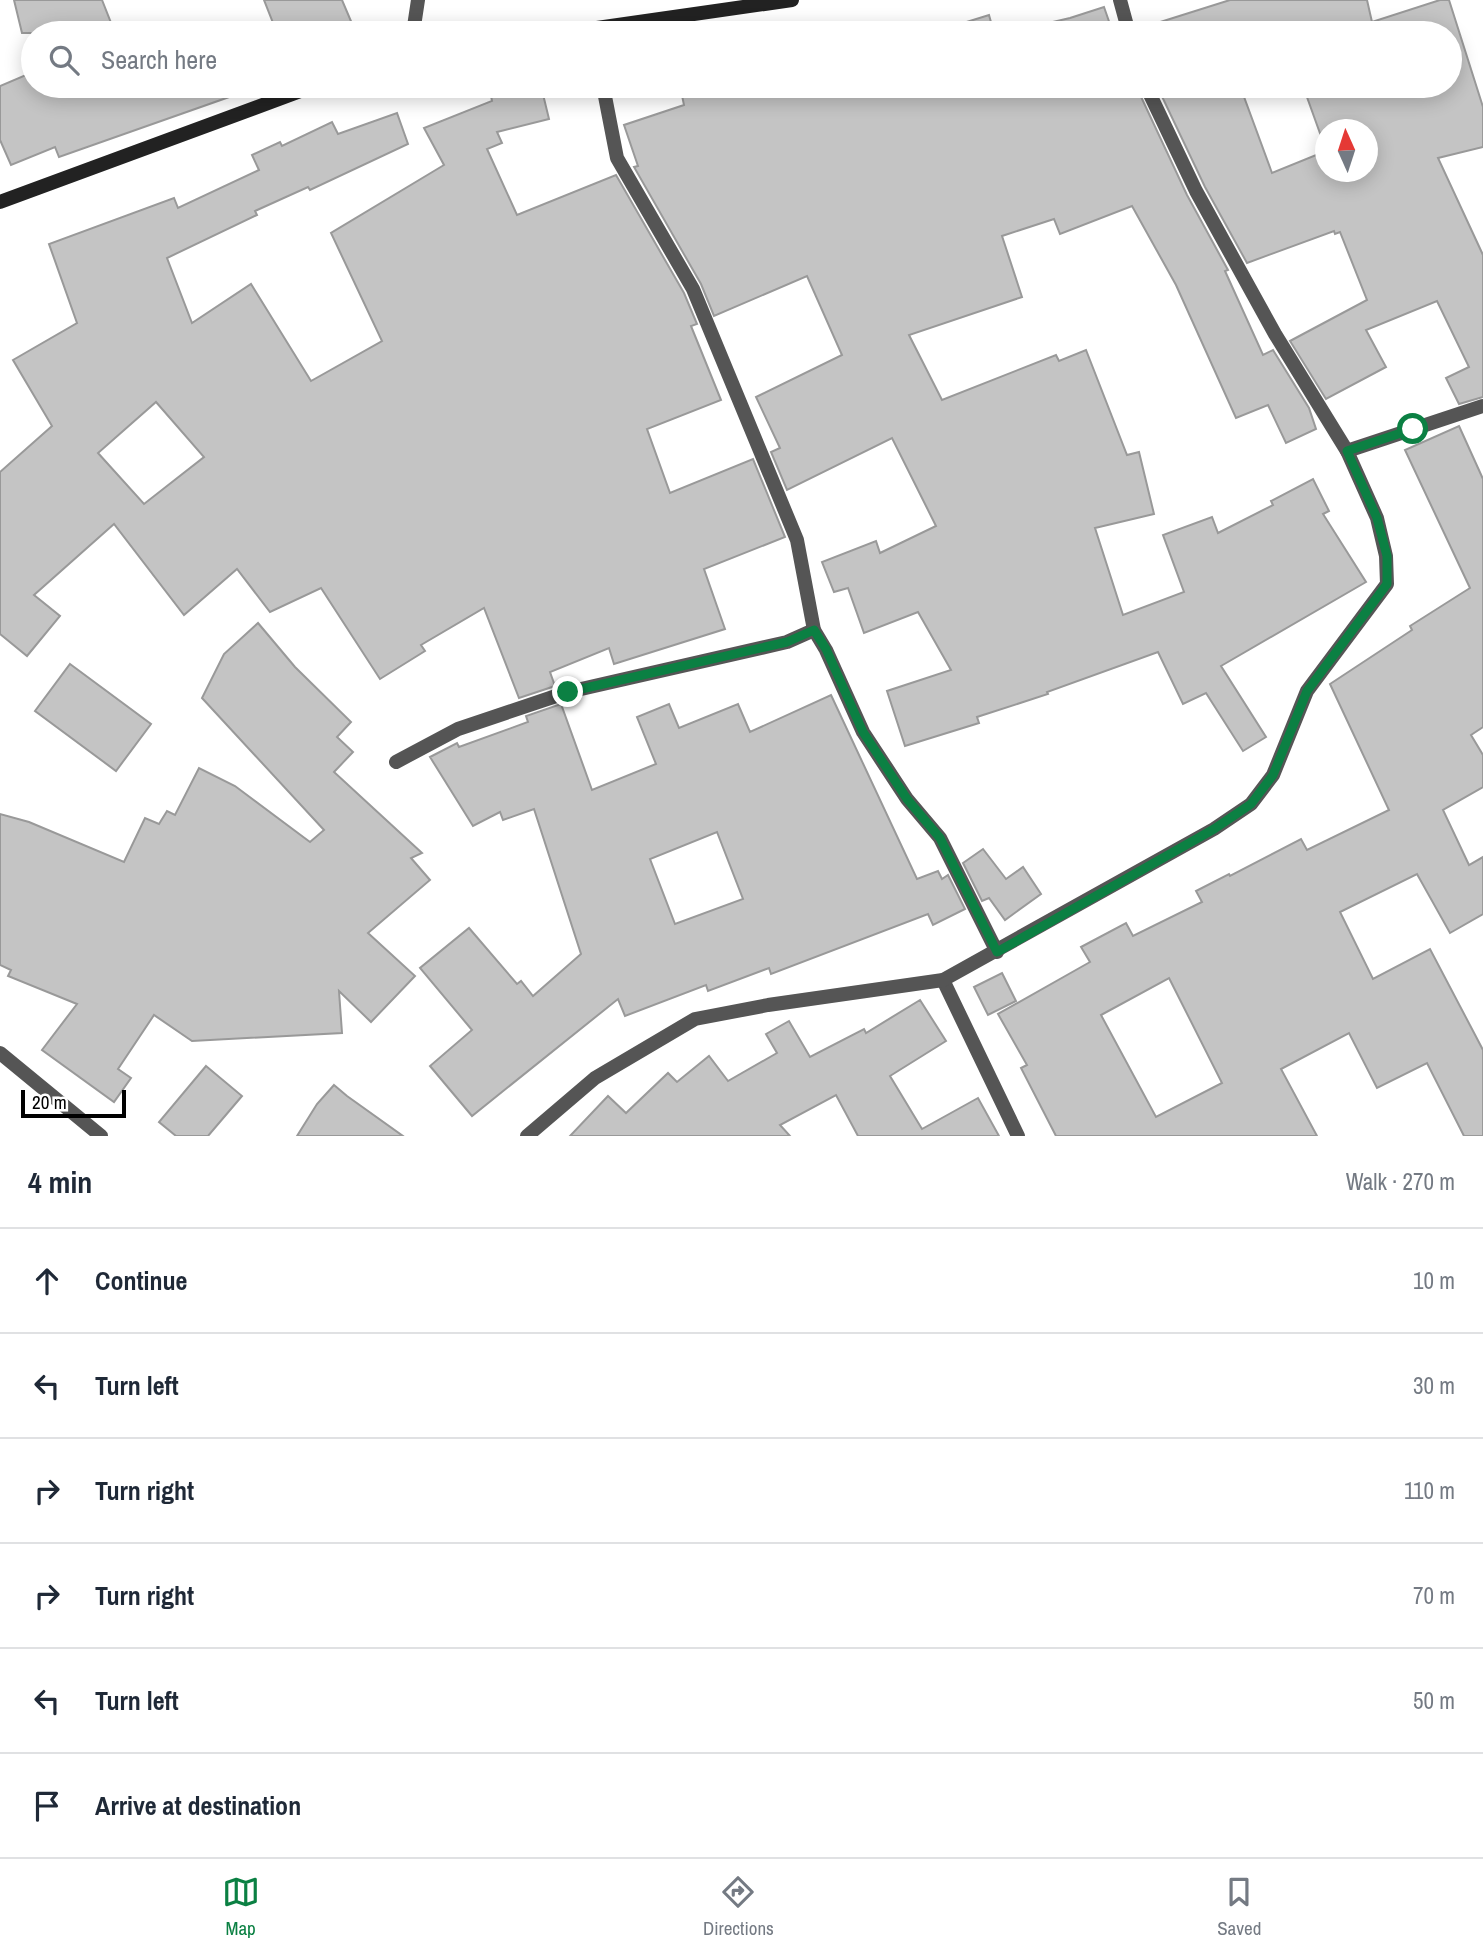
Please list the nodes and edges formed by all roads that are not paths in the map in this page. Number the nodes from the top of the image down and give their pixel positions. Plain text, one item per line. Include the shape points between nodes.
1 (418, 0) edge
2 (792, 0) edge
3 (1120, 0) edge
4 (415, 21) edge
5 (657, 21) edge
6 (1126, 21) edge
7 (282, 98) edge
8 (605, 98) edge
9 (1152, 98) edge
10 (0, 202) edge
11 (1483, 406) edge
12 (1347, 451) junction
13 (814, 630) junction
14 (396, 762) dead end
15 (997, 952) junction
16 (943, 980) junction
17 (0, 1053) edge
18 (101, 1136) edge
19 (527, 1136) edge
20 (1018, 1136) edge

1 - 4 street
2 - 5 main road
3 - 6 street
7 - 10 main road
8 - 13 street via 617,158 694,289 797,540
9 - 12 street via 1196,191 1268,322
11 - 12 street
12 - 15 street via 1377,518 1387,556 1387,584 1307,691 1273,775 1251,804 1214,829
13 - 14 street via 787,642 568,692 458,729
13 - 15 street via 863,732 907,799 940,838
15 - 16 street
16 - 19 street via 695,1019 595,1078
16 - 20 street
17 - 18 street

